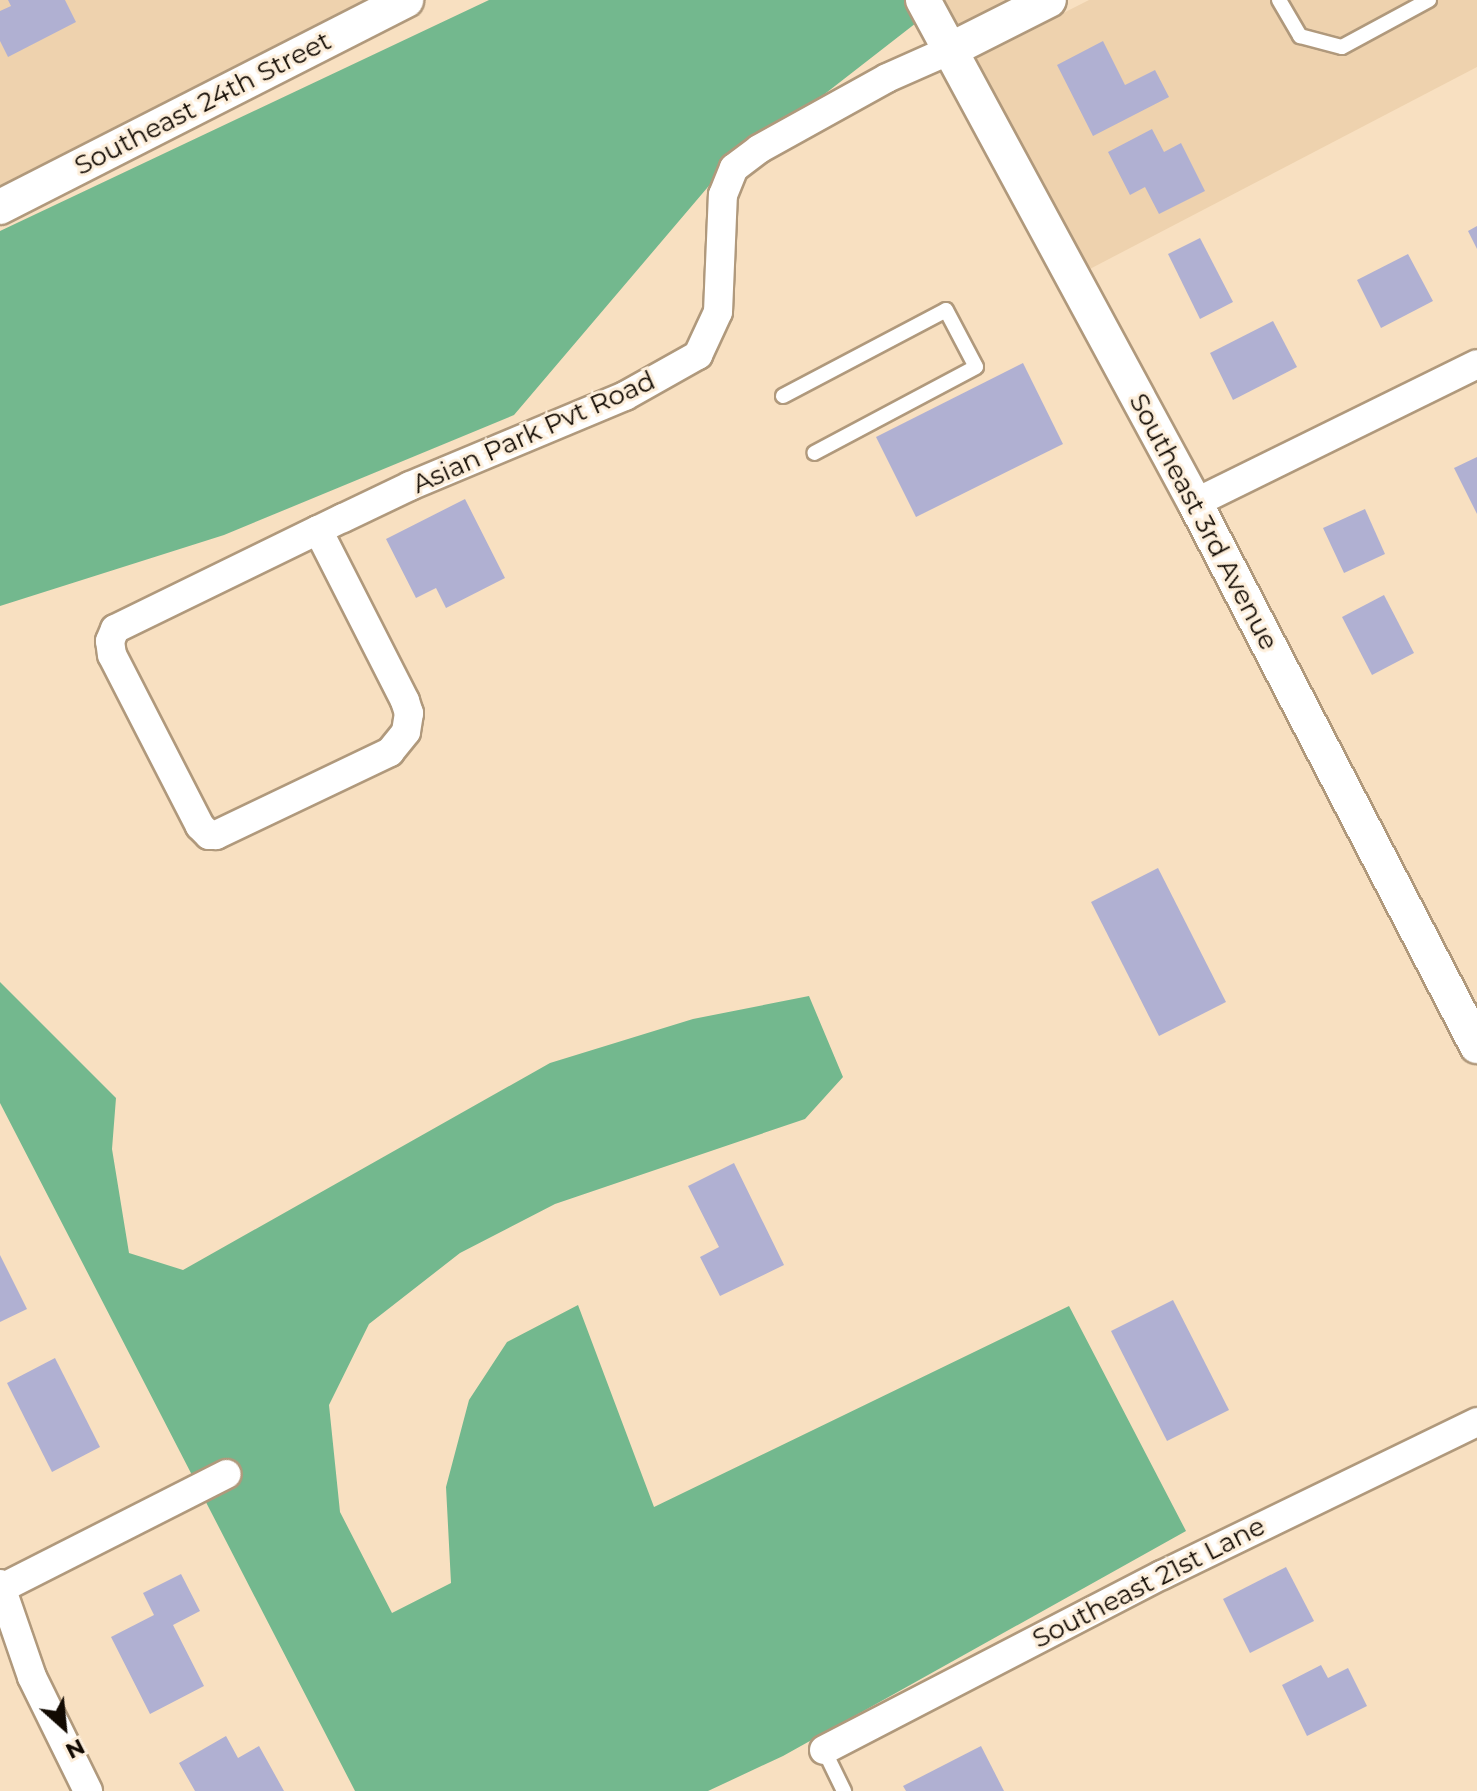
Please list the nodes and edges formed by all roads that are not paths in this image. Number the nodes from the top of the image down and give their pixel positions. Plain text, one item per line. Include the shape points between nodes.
1 (406, 0) edge
2 (923, 0) edge
3 (1049, 0) edge
4 (1279, 0) edge
5 (1429, 0) edge
6 (948, 51) junction
7 (0, 207) edge
8 (1477, 364) edge
9 (783, 396) dead end
10 (814, 453) dead end
11 (1195, 503) junction
12 (318, 530) junction
13 (1477, 1046) edge
14 (1477, 1422) edge
15 (227, 1474) dead end
16 (1, 1587) edge
17 (824, 1750) joint
18 (88, 1791) edge
19 (844, 1791) edge

1 - 7 street, Southeast 24th Street
2 - 6 street, Southeast 3rd Avenue
3 - 6 street
4 - 5 lane via 1300,36 1342,47
6 - 11 street, Southeast 3rd Avenue
6 - 12 street, Asian Park Pvt Road via 887,78 734,168 723,195 718,312 698,355 571,421 410,486
8 - 11 street
9 - 10 lane via 946,310 976,367
11 - 13 street, Southeast 3rd Avenue
12 - 12 street, Asian Park Pvt Road via 405,701 406,732 390,752 209,835 112,655 110,641 115,629
14 - 17 street, Southeast 21st Lane via 1162,1575
15 - 16 street
16 - 18 street via 32,1677
17 - 19 lane

